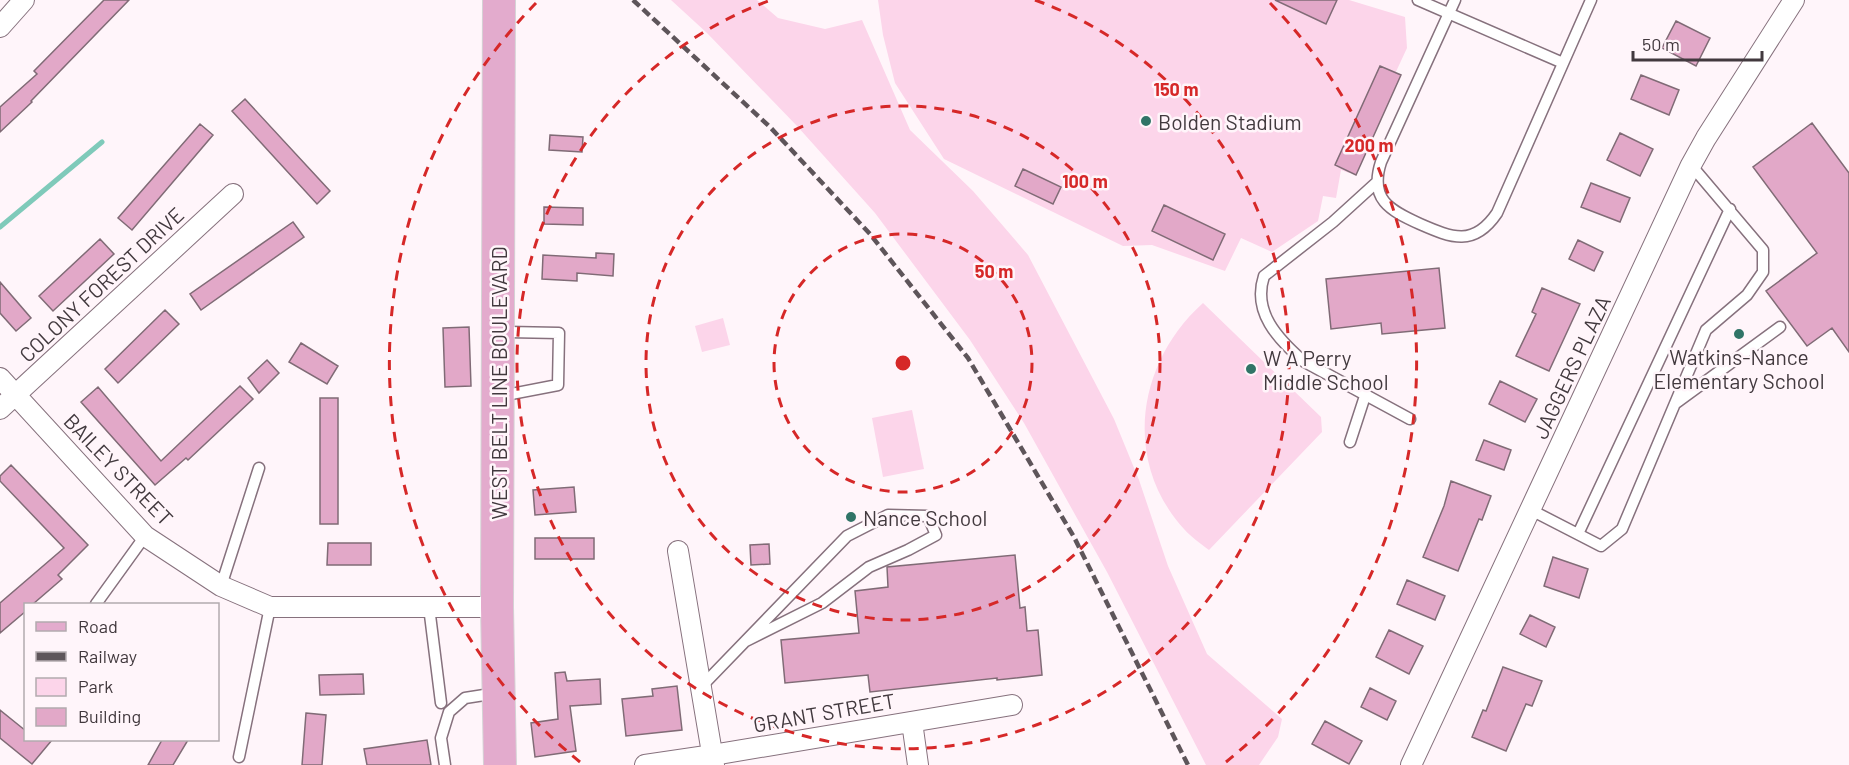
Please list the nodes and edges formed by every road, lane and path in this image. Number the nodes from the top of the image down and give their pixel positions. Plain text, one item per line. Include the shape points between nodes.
1 (24, 0) edge
2 (499, 0) edge
3 (1418, 0) edge
4 (1455, 0) edge
5 (1592, 0) edge
6 (1794, 0) edge
7 (1449, 13) junction
8 (0, 27) edge
9 (1563, 63) junction
10 (1691, 165) junction
11 (1377, 182) junction
12 (233, 194) dead end
13 (1730, 209) junction
14 (1780, 327) dead end
15 (498, 332) junction
16 (0, 378) edge
17 (16, 395) junction
18 (498, 396) junction
19 (1365, 396) junction
20 (1675, 403) junction
21 (0, 410) edge
22 (1410, 419) dead end
23 (1350, 442) dead end
24 (259, 468) dead end
25 (1531, 510) junction
26 (1578, 534) junction
27 (145, 536) junction
28 (678, 551) dead end
29 (221, 586) junction
30 (97, 603) edge
31 (270, 607) junction
32 (429, 607) junction
33 (497, 608) junction
34 (746, 641) junction
35 (701, 687) junction
36 (498, 693) junction
37 (441, 703) dead end
38 (1012, 705) dead end
39 (912, 722) junction
40 (239, 757) dead end
41 (714, 760) edge
42 (445, 765) edge
43 (500, 765) edge
44 (645, 765) edge
45 (918, 765) edge
46 (1411, 765) edge

1 - 8 street
2 - 15 main road, WEST BELT LINE BOULEVARD
3 - 7 lane
4 - 7 lane
5 - 9 lane
6 - 10 street, JAGGERS PLAZA
7 - 9 lane
7 - 11 lane via 1381,162
9 - 11 lane via 1497,213 1482,230 1457,238 1446,236 1395,213
10 - 13 lane
10 - 25 street, JAGGERS PLAZA
11 - 19 lane via 1264,276 1260,296 1267,320 1290,349 1303,361
12 - 17 street, COLONY FOREST DRIVE
13 - 20 lane via 1763,250 1763,272 1747,295 1706,330
13 - 26 lane
14 - 20 lane
15 - 18 main road, WEST BELT LINE BOULEVARD
15 - 18 lane via 559,333 558,385
16 - 17 street, BAILEY STREET
17 - 21 street, COLONY FOREST DRIVE
17 - 27 street, BAILEY STREET
18 - 33 main road, WEST BELT LINE BOULEVARD
19 - 22 lane
19 - 23 lane
20 - 26 lane via 1622,529 1601,546
24 - 29 lane
25 - 26 lane
25 - 46 street, JAGGERS PLAZA
27 - 29 street, BAILEY STREET
27 - 30 lane
28 - 35 street
29 - 31 street, BAILEY STREET
31 - 32 street, BAILEY STREET
31 - 40 lane
32 - 33 street, BAILEY STREET
32 - 37 lane
33 - 36 main road, WEST BELT LINE BOULEVARD
34 - 34 lane via 847,536 888,515 928,516 936,535 869,567 822,603
34 - 35 lane
35 - 41 street
36 - 42 lane via 465,698 449,712 441,738
36 - 43 main road, WEST BELT LINE BOULEVARD
38 - 39 street, GRANT STREET
39 - 41 street, GRANT STREET
39 - 45 street
41 - 44 street, GRANT STREET

